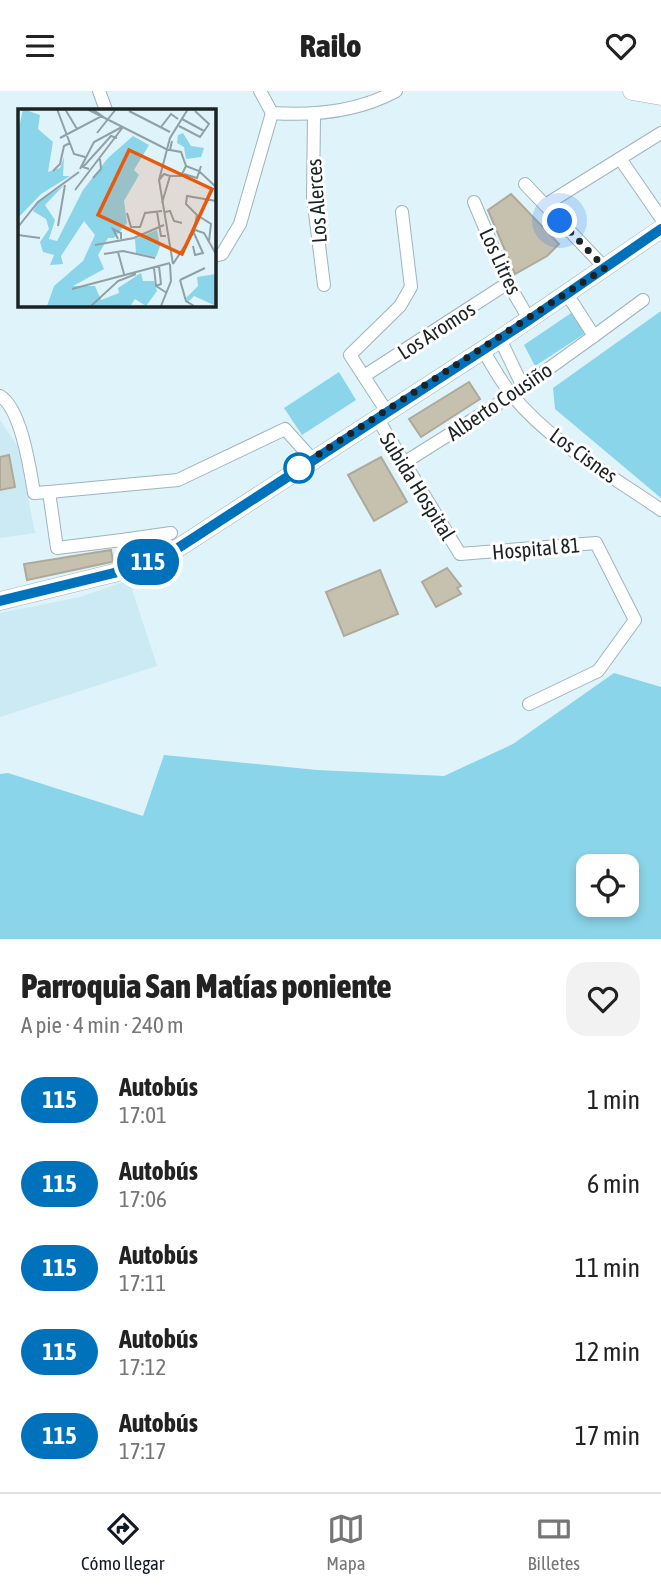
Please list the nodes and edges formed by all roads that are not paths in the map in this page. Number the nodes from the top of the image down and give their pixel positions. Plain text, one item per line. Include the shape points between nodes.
1 (99, 91) edge
2 (260, 91) edge
3 (396, 91) edge
4 (632, 91) edge
5 (661, 96) edge
6 (106, 109) edge
7 (272, 113) junction
8 (314, 116) junction
9 (661, 133) edge
10 (621, 159) junction
11 (525, 184) dead end
12 (474, 202) dead end
13 (545, 205) junction
14 (402, 212) dead end
15 (661, 218) edge
16 (661, 229) edge
17 (215, 256) edge
18 (605, 268) junction
19 (508, 283) junction
20 (324, 285) dead end
21 (567, 294) junction
22 (643, 300) dead end
23 (529, 320) junction
24 (594, 335) junction
25 (500, 339) junction
26 (482, 350) junction
27 (364, 376) junction
28 (523, 387) junction
29 (0, 395) edge
30 (512, 395) junction
31 (382, 415) junction
32 (312, 459) junction
33 (402, 464) junction
34 (49, 492) junction
35 (661, 510) edge
36 (171, 533) dead end
37 (122, 540) junction
38 (460, 554) joint
39 (132, 568) junction
40 (0, 601) edge
41 (529, 704) dead end

1 - 6 street
2 - 7 street
3 - 8 street via 379,100
4 - 5 main road
7 - 8 street
7 - 17 street via 240,224 222,254
8 - 20 street, Los Alerces via 313,197
9 - 10 street
10 - 13 street
10 - 15 street
11 - 13 street
12 - 19 street, Los Litres
13 - 18 street
14 - 27 street, Subida Hospital via 411,287 400,306 350,355
16 - 18 main road
18 - 21 main road
19 - 23 street, Los Litres
19 - 27 street, Los Aromos
21 - 23 main road
21 - 24 street
22 - 24 street, Alberto Cousiño
23 - 25 main road
24 - 28 street, Alberto Cousiño
25 - 26 main road
25 - 28 street
26 - 30 street, Los Cisnes
26 - 31 main road
27 - 31 street, Subida Hospital
28 - 30 street, Alberto Cousiño
29 - 34 street via 8,400 25,446 34,493
30 - 33 street, Alberto Cousiño
30 - 35 street, Los Cisnes via 558,438
31 - 32 main road
31 - 33 street, Subida Hospital
32 - 34 street via 285,429 178,480
32 - 39 main road via 197,538
33 - 38 street, Subida Hospital
34 - 37 street via 57,548
36 - 37 street
37 - 39 street
38 - 41 street, Hospital 81 via 596,543 635,620 598,671
39 - 40 main road

